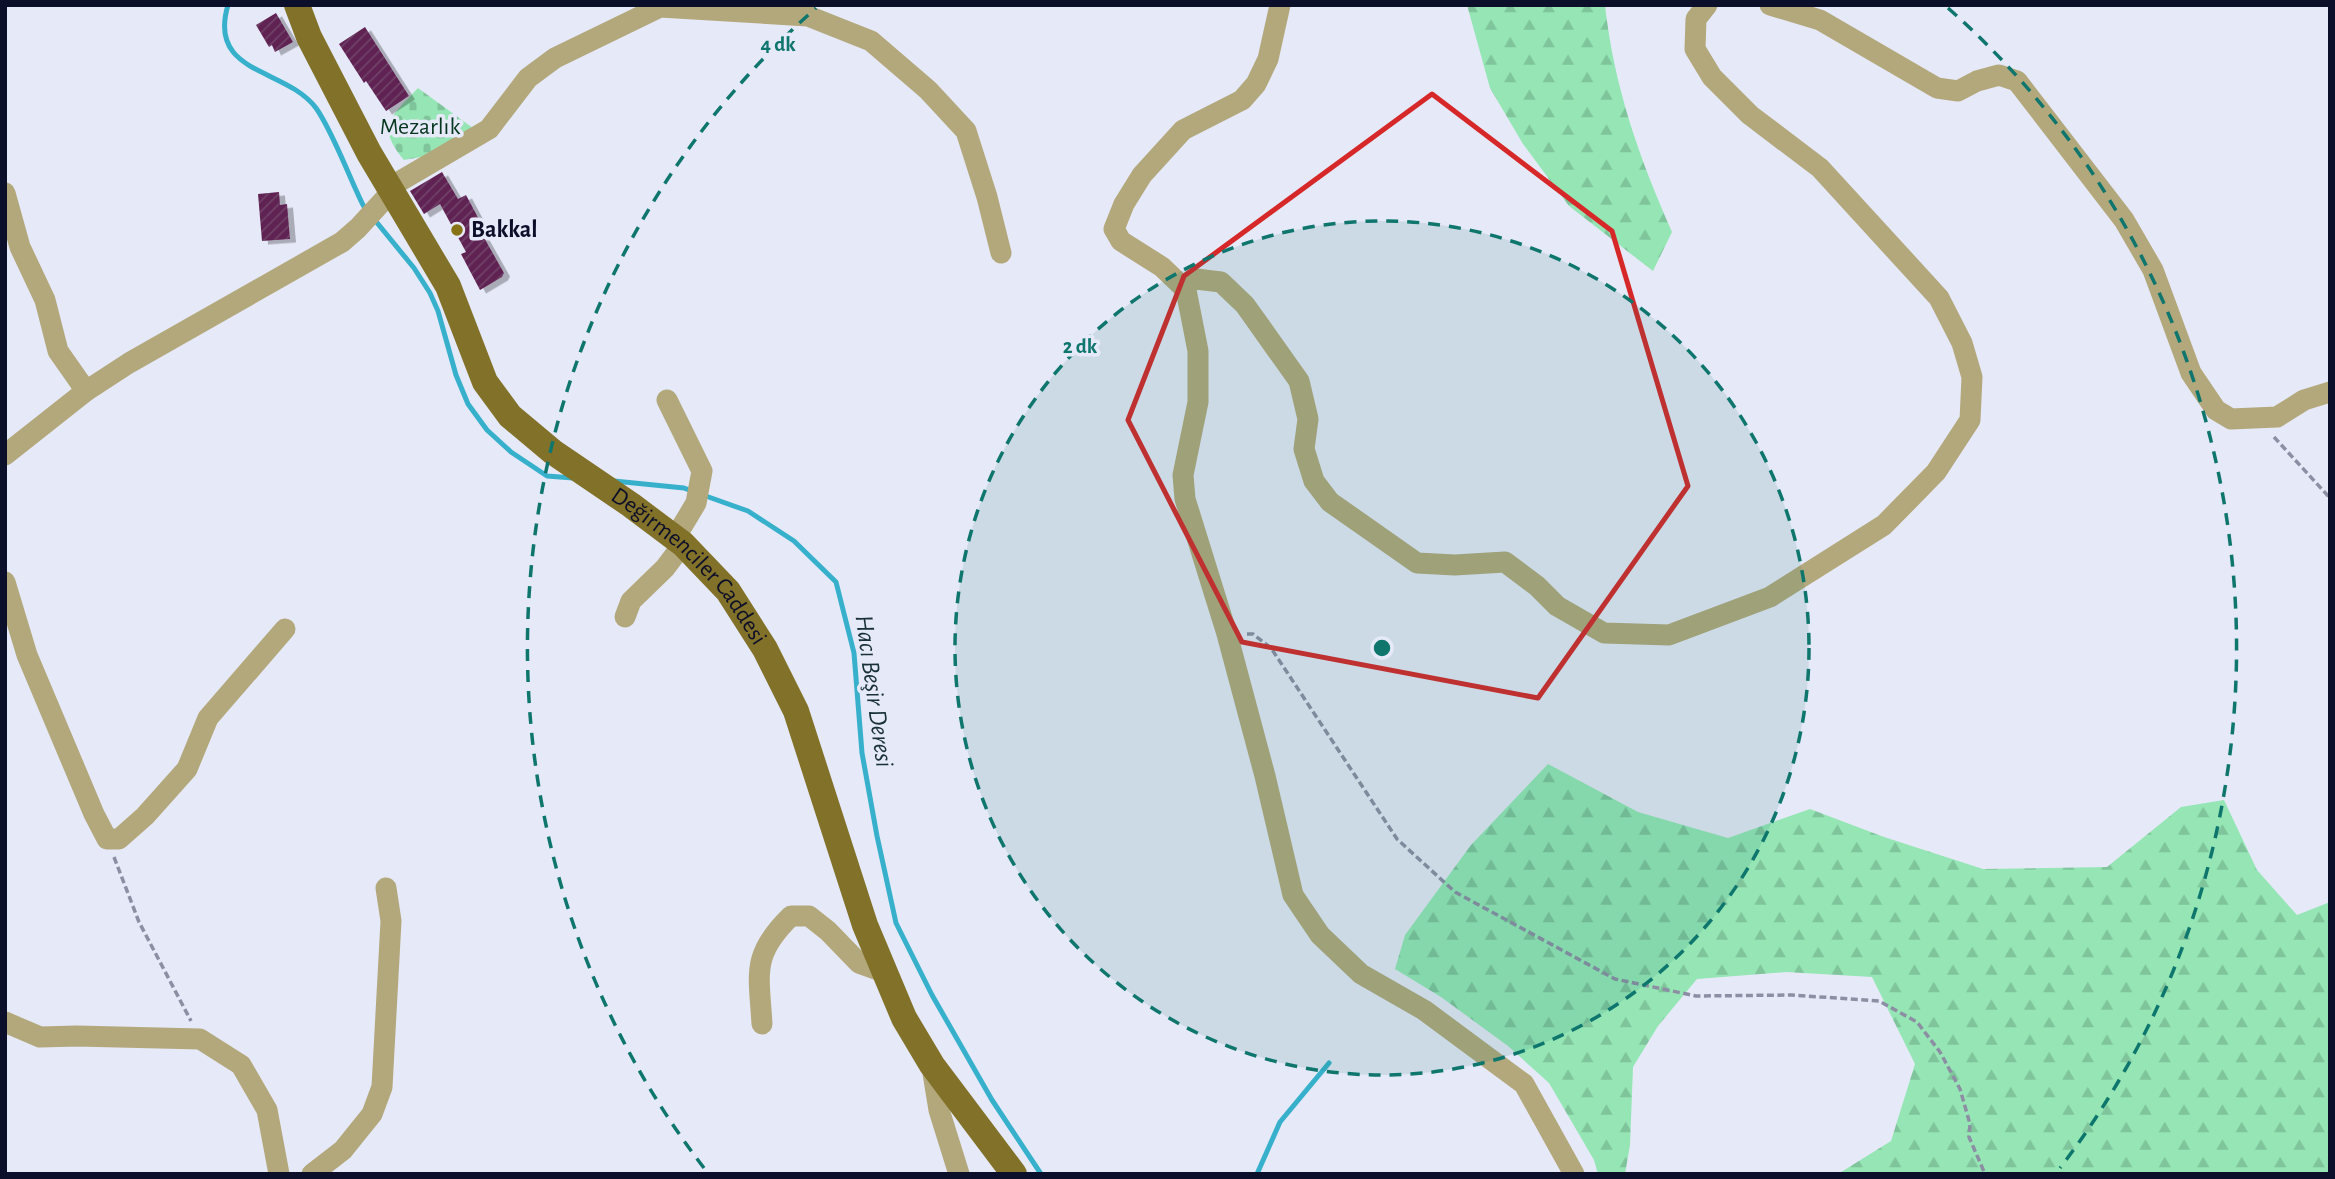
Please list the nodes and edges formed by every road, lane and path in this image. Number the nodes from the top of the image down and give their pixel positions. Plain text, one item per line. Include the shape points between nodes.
1 (297, 5) edge
2 (1280, 5) edge
3 (1707, 5) edge
4 (1770, 5) edge
5 (5, 193) edge
6 (388, 194) junction
7 (1000, 253) dead end
8 (1182, 286) junction
9 (86, 391) junction
10 (2330, 392) edge
11 (667, 400) dead end
12 (2256, 418) junction
13 (5, 455) edge
14 (2330, 498) edge
15 (679, 541) junction
16 (5, 582) edge
17 (625, 617) dead end
18 (285, 629) dead end
19 (1227, 634) junction
20 (107, 839) junction
21 (386, 888) dead end
22 (884, 972) junction
23 (5, 1022) edge
24 (762, 1024) dead end
25 (200, 1039) junction
26 (932, 1065) junction
27 (279, 1174) edge
28 (312, 1174) edge
29 (959, 1174) edge
30 (1014, 1174) edge
31 (1574, 1174) edge
32 (1985, 1174) edge

1 - 6 main road, Değirmenciler Caddesi
2 - 8 street via 1268,59 1256,84 1242,100 1183,130 1142,175 1114,229 1121,242
3 - 8 street via 1696,19 1695,49 1712,77 1750,114 1821,167 1939,298 1962,343 1972,377 1970,420 1936,472 1884,525 1770,597 1669,635 1604,633 1557,606 1505,562 1417,563 1330,502 1314,481 1304,449 1308,419 1299,381 1245,305 1221,282 1196,279
4 - 12 street via 1820,20 1937,88 1958,91 1999,75 2017,81 2124,220 2153,270 2192,373 2216,410 2231,419
5 - 9 street via 20,247 45,300 58,351
6 - 7 street via 489,129 528,78 555,58 660,7 808,16 871,41 928,90 966,131
6 - 9 street via 342,242
6 - 15 main road, Değirmenciler Caddesi via 448,286 485,382 510,416
8 - 19 street via 1198,351 1198,402 1183,475 1185,499
9 - 13 street
10 - 12 street via 2304,400 2277,417
11 - 15 street via 702,471 696,503
12 - 14 path
15 - 17 street via 665,568 631,601
15 - 22 main road, Değirmenciler Caddesi via 728,591 783,680
16 - 20 street via 27,655
18 - 20 street via 208,719 187,769 119,839
19 - 31 street via 1293,895 1320,935 1361,974 1424,1010 1524,1084
19 - 32 path via 1252,634 1271,648 1397,839 1455,892 1615,979 1696,996 1792,995 1879,1001 1917,1022 1960,1090 1969,1137
20 - 25 path via 139,922
21 - 28 street via 391,921 382,1087 372,1114 343,1150
22 - 24 street via 859,963 809,916 791,916 772,935 759,963
22 - 26 main road, Değirmenciler Caddesi
23 - 25 street via 40,1037
25 - 27 street via 241,1065 267,1110
26 - 29 street via 939,1110
26 - 30 main road, Değirmenciler Caddesi

